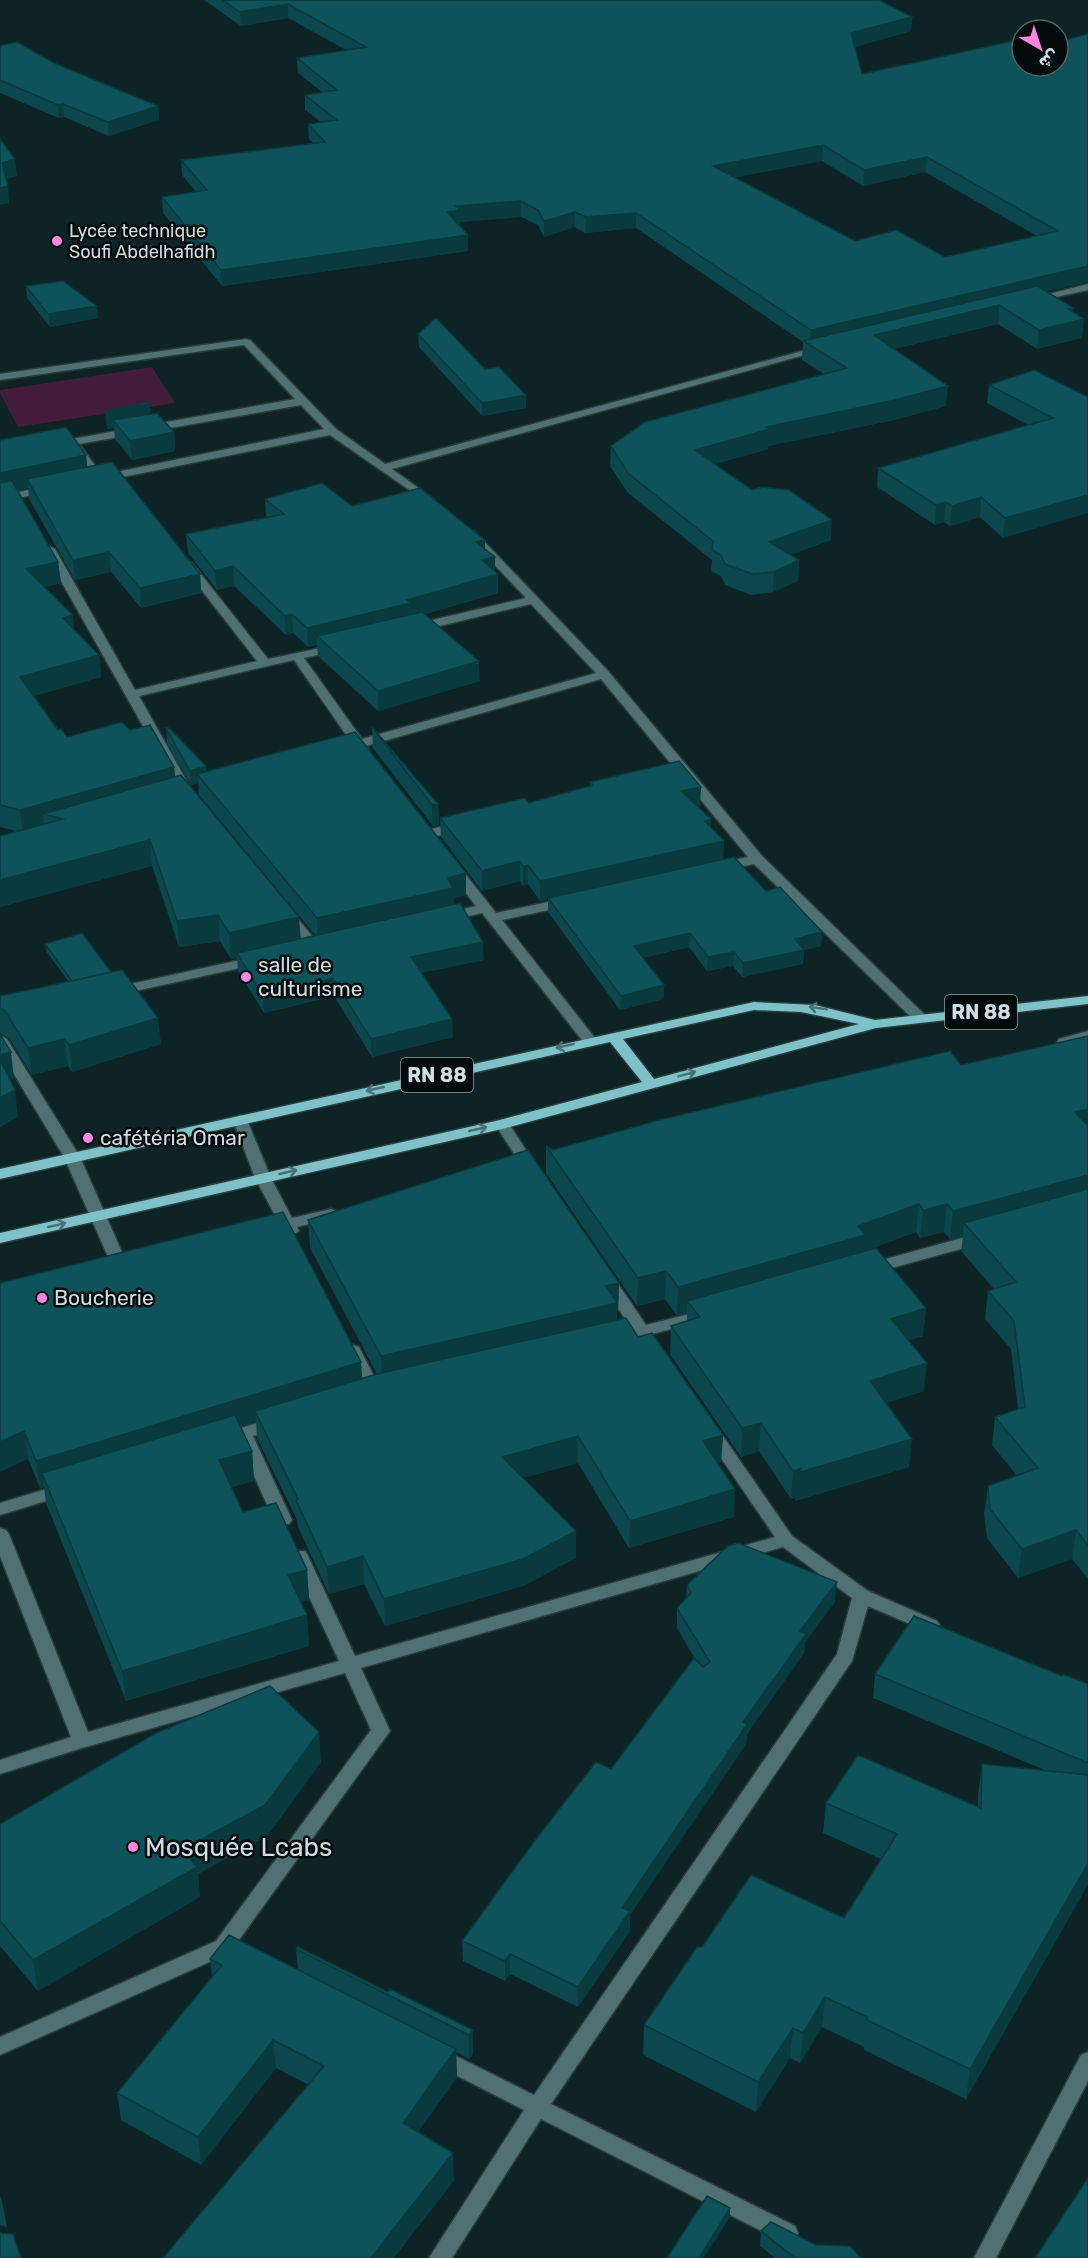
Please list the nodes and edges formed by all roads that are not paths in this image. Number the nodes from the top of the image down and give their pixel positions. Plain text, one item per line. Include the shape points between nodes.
1 (1088, 287) edge
2 (1019, 302) edge
3 (834, 345) edge
4 (0, 377) edge
5 (303, 401) junction
6 (332, 431) junction
7 (72, 441) junction
8 (41, 447) edge
9 (384, 468) junction
10 (65, 485) edge
11 (0, 499) edge
12 (442, 510) edge
13 (461, 524) edge
14 (41, 535) edge
15 (177, 550) edge
16 (534, 600) junction
17 (399, 632) edge
18 (353, 643) edge
19 (297, 656) junction
20 (265, 663) junction
21 (604, 674) junction
22 (132, 694) junction
23 (359, 744) junction
24 (336, 750) edge
25 (373, 762) edge
26 (189, 795) edge
27 (473, 823) edge
28 (428, 834) edge
29 (757, 859) junction
30 (449, 862) edge
31 (700, 872) edge
32 (585, 898) edge
33 (276, 902) edge
34 (489, 913) junction
35 (439, 919) edge
36 (314, 947) edge
37 (267, 958) edge
38 (105, 994) edge
39 (1088, 999) edge
40 (921, 1018) junction
41 (875, 1024) junction
42 (613, 1035) junction
43 (1088, 1035) edge
44 (0, 1039) edge
45 (590, 1041) junction
46 (1053, 1044) edge
47 (651, 1084) junction
48 (240, 1120) junction
49 (502, 1124) junction
50 (72, 1157) junction
51 (533, 1171) edge
52 (0, 1174) edge
53 (263, 1178) junction
54 (351, 1210) edge
55 (97, 1216) junction
56 (288, 1225) junction
57 (254, 1231) edge
58 (997, 1233) edge
59 (0, 1238) edge
60 (299, 1246) edge
61 (96, 1263) edge
62 (597, 1265) edge
63 (860, 1272) edge
64 (723, 1310) edge
65 (643, 1333) junction
66 (348, 1341) edge
67 (596, 1343) edge
68 (656, 1352) edge
69 (353, 1401) edge
70 (701, 1418) edge
71 (287, 1420) edge
72 (243, 1433) junction
73 (210, 1443) edge
74 (77, 1485) edge
75 (0, 1509) edge
76 (0, 1534) edge
77 (786, 1540) junction
78 (862, 1596) junction
79 (948, 1633) edge
80 (350, 1666) junction
81 (82, 1741) junction
82 (0, 1767) edge
83 (223, 1947) junction
84 (255, 1963) edge
85 (0, 2046) edge
86 (422, 2048) edge
87 (1088, 2061) edge
88 (538, 2106) junction
89 (806, 2242) edge
90 (440, 2258) edge
91 (985, 2258) edge

1 - 2 street
3 - 9 street
4 - 5 street via 246,342
5 - 6 street
5 - 7 street
6 - 7 street via 122,479 94,479
6 - 9 street
7 - 8 street
9 - 12 street
10 - 11 street via 21,500
13 - 16 street
14 - 22 street
15 - 20 street
16 - 17 street
16 - 21 street
18 - 19 street
19 - 20 street
19 - 23 street
20 - 22 street
21 - 23 street
21 - 29 street via 680,774
22 - 26 street
23 - 24 street
23 - 25 street
27 - 28 street
29 - 31 street
29 - 40 street
30 - 34 street
32 - 34 street
33 - 36 street
34 - 35 street
34 - 45 street
37 - 38 street
39 - 40 main road, RN 88
40 - 41 main road, RN 88
41 -> 42 main road, RN 88 via 825,1009 754,1006
47 -> 41 main road
42 - 45 main road, RN 88
42 - 47 main road
43 - 46 street
44 - 50 street
45 -> 48 main road, RN 88
47 - 49 main road
48 - 50 main road, RN 88
48 - 53 street
49 - 51 street
53 -> 49 main road
50 - 52 main road, RN 88
50 - 55 street
53 - 55 main road
53 - 56 street
54 - 56 street
59 -> 55 main road
55 - 61 street via 122,1258
56 - 57 street
56 - 60 street
58 - 63 street
62 - 65 street
64 - 65 street
65 - 67 street
65 - 68 street
66 - 69 street via 381,1393
70 - 77 street
71 - 72 street
72 - 73 street
72 - 80 street
74 - 75 street
76 - 81 street
77 - 78 street
77 - 80 street
78 - 79 street
78 - 88 street via 846,1656
80 - 81 street
80 - 83 street via 381,1731
81 - 82 street
83 - 84 street
83 - 85 street
86 - 88 street
87 - 91 street
88 - 89 street
88 - 90 street

